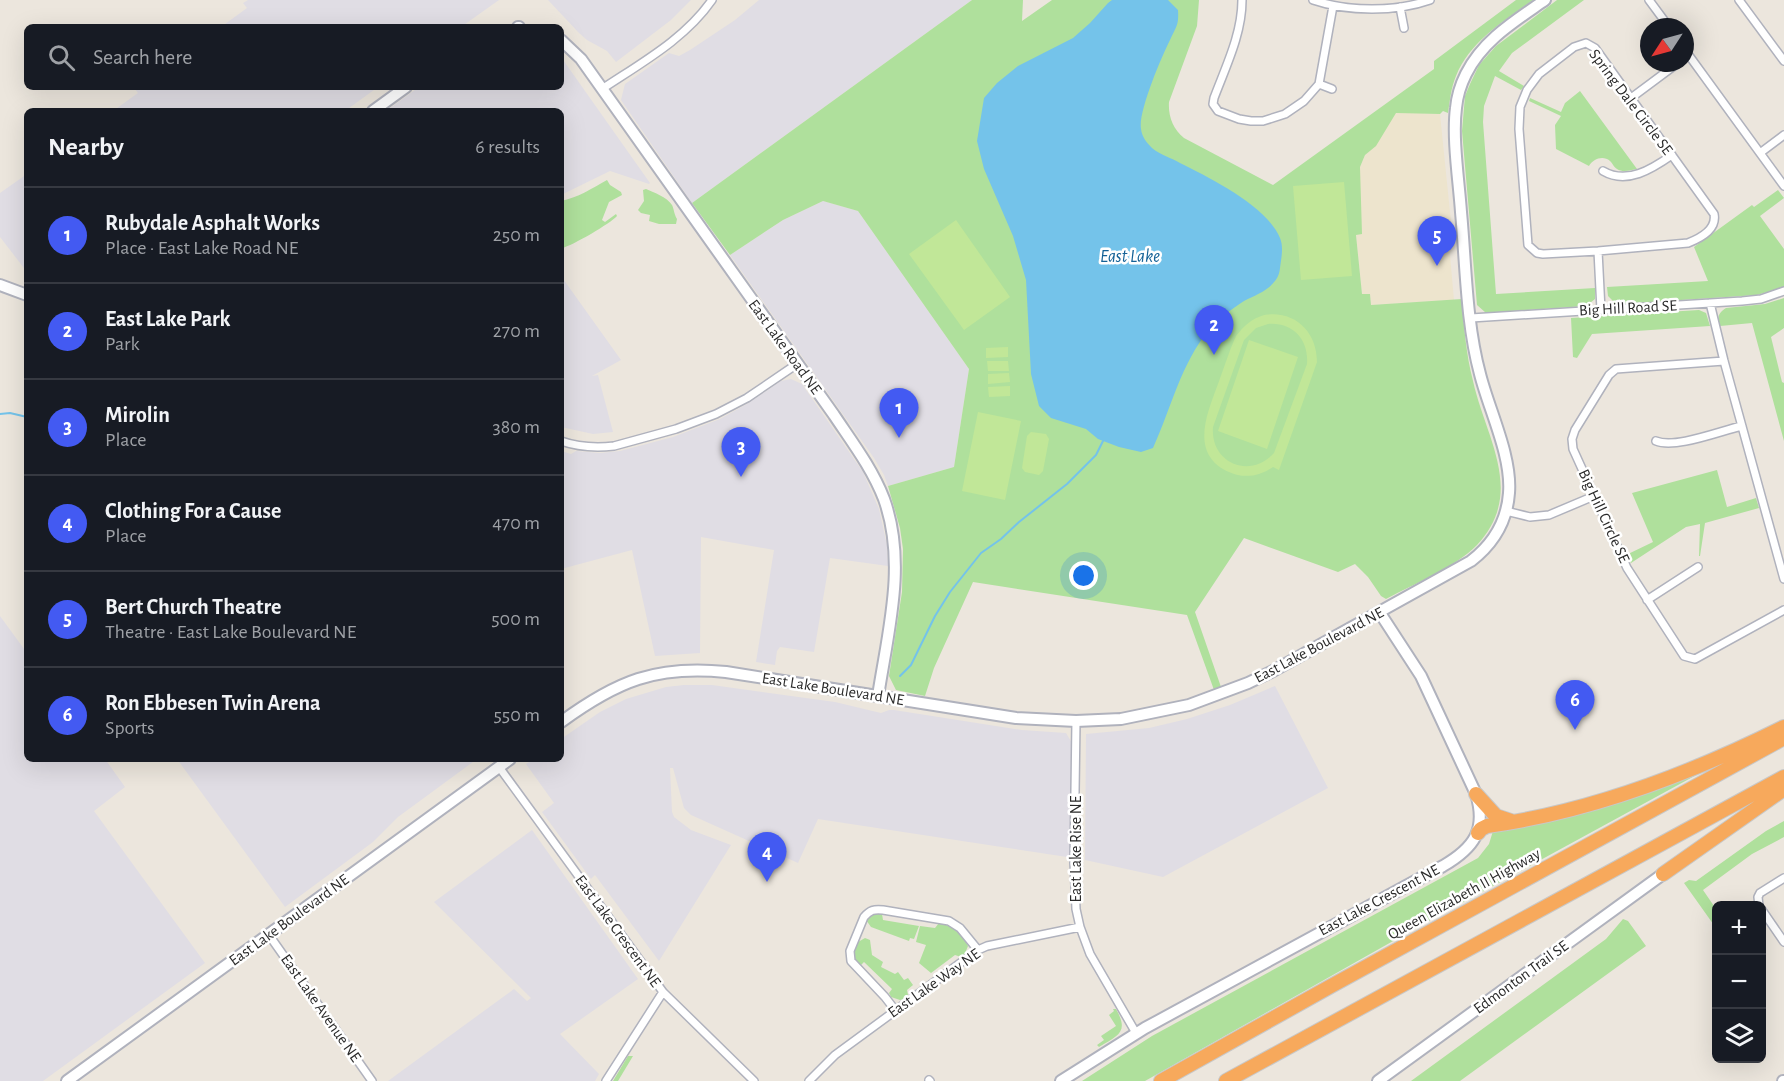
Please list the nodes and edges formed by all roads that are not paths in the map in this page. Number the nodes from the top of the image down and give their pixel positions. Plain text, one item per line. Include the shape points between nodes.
1 (712, 0) edge
2 (1242, 0) edge
3 (1313, 0) edge
4 (1430, 0) edge
5 (1545, 0) edge
6 (1649, 0) edge
7 (1739, 0) edge
8 (1333, 6) junction
9 (1400, 7) junction
10 (1662, 18) edge
11 (1404, 28) dead end
12 (564, 43) edge
13 (1784, 61) edge
14 (1694, 65) edge
15 (1666, 72) edge
16 (1319, 84) junction
17 (602, 89) junction
18 (1332, 89) dead end
19 (402, 90) edge
20 (1631, 98) junction
21 (377, 108) edge
22 (1784, 135) edge
23 (1760, 153) junction
24 (1671, 155) junction
25 (1603, 171) dead end
26 (1784, 186) edge
27 (1598, 251) junction
28 (0, 285) edge
29 (1784, 291) edge
30 (24, 294) edge
31 (1710, 303) junction
32 (1601, 309) junction
33 (1471, 318) junction
34 (1724, 361) junction
35 (797, 364) junction
36 (1742, 426) junction
37 (1656, 441) dead end
38 (564, 442) edge
39 (1594, 496) junction
40 (1506, 510) junction
41 (1780, 550) edge
42 (1698, 567) dead end
43 (1784, 579) edge
44 (1647, 600) junction
45 (1784, 610) edge
46 (1380, 613) junction
47 (878, 696) junction
48 (564, 720) edge
49 (1076, 722) junction
50 (1784, 727) edge
51 (1784, 738) edge
52 (506, 762) edge
53 (499, 767) junction
54 (1784, 777) edge
55 (1784, 789) edge
56 (1476, 794) junction
57 (1528, 820) junction
58 (1478, 833) junction
59 (1663, 873) joint
60 (1784, 878) edge
61 (1758, 901) edge
62 (1766, 917) edge
63 (1080, 927) junction
64 (269, 934) junction
65 (1784, 942) edge
66 (978, 950) junction
67 (663, 992) junction
68 (895, 1010) junction
69 (1136, 1033) junction
70 (67, 1081) edge
71 (372, 1081) edge
72 (606, 1081) edge
73 (754, 1081) edge
74 (809, 1081) edge
75 (1061, 1081) edge
76 (1161, 1081) edge
77 (1226, 1081) edge
78 (1378, 1081) edge

1 - 17 street via 692,26
2 - 16 street via 1238,31 1214,98 1218,111 1251,121 1275,118 1304,101
3 - 8 street
4 - 9 street
5 - 33 main road, East Lake Boulevard NE via 1487,44 1476,56 1459,92 1455,128
6 - 10 street
7 - 13 street
8 - 9 street
8 - 16 street
9 - 11 street
12 - 17 main road, East Lake Road NE
14 - 23 street
15 - 20 street
16 - 18 street
17 - 35 main road, East Lake Road NE
19 - 21 main road
20 - 24 street, Spring Dale Circle SE
20 - 27 street, Spring Dale Circle SE via 1595,48 1586,43 1574,46 1539,74 1520,107 1528,245 1543,254
22 - 23 street
23 - 26 street
24 - 25 street via 1642,173 1619,176
24 - 27 street, Spring Dale Circle SE via 1714,214 1712,227 1688,243
27 - 32 street
28 - 30 main road
29 - 31 street, Big Hill Road SE via 1761,298
31 - 32 street, Big Hill Road SE
31 - 34 street
32 - 33 street, Big Hill Road SE
33 - 40 main road, East Lake Boulevard NE via 1479,371 1507,465
34 - 36 street
34 - 39 street, Big Hill Circle SE via 1612,371 1572,439
35 - 38 street via 747,398 698,422 602,448
35 - 47 main road, East Lake Road NE via 870,469 891,524 894,591
36 - 37 street via 1674,444
36 - 41 street
39 - 40 street via 1549,515 1530,517
39 - 44 street, Big Hill Circle SE
40 - 46 main road, East Lake Boulevard NE via 1498,532 1482,552
41 - 43 street
42 - 44 street
44 - 45 street, Big Hill Circle SE via 1681,654 1691,659
46 - 49 main road, East Lake Boulevard NE via 1273,671 1219,695 1152,714
46 - 56 main road via 1421,676
47 - 48 main road, East Lake Boulevard NE via 726,672 684,670 627,682
47 - 49 main road, East Lake Boulevard NE via 1016,718
49 - 63 street, East Lake Rise NE via 1074,873
50 - 57 highway via 1678,776
51 - 76 highway, Queen Elizabeth II Highway
52 - 53 main road, East Lake Boulevard NE
53 - 64 main road, East Lake Boulevard NE
53 - 67 street, East Lake Crescent NE
54 - 77 highway
55 - 59 highway
56 - 57 highway via 1502,819
56 - 58 main road via 1480,812
57 - 58 highway via 1487,826
58 - 69 main road, East Lake Crescent NE via 1470,847 1443,866
59 - 78 main road, Edmonton Trail SE
60 - 61 street via 1760,893
62 - 65 street
63 - 66 street, East Lake Way NE
63 - 69 street, East Lake Rise NE via 1098,969
64 - 70 main road, East Lake Boulevard NE
64 - 71 street, East Lake Avenue NE
66 - 68 street, East Lake Way NE
66 - 68 street via 949,921 875,909 867,913 850,951 851,961
67 - 72 street
67 - 73 street, East Lake Crescent NE
68 - 74 street, East Lake Way NE via 835,1055
69 - 75 main road, East Lake Crescent NE

